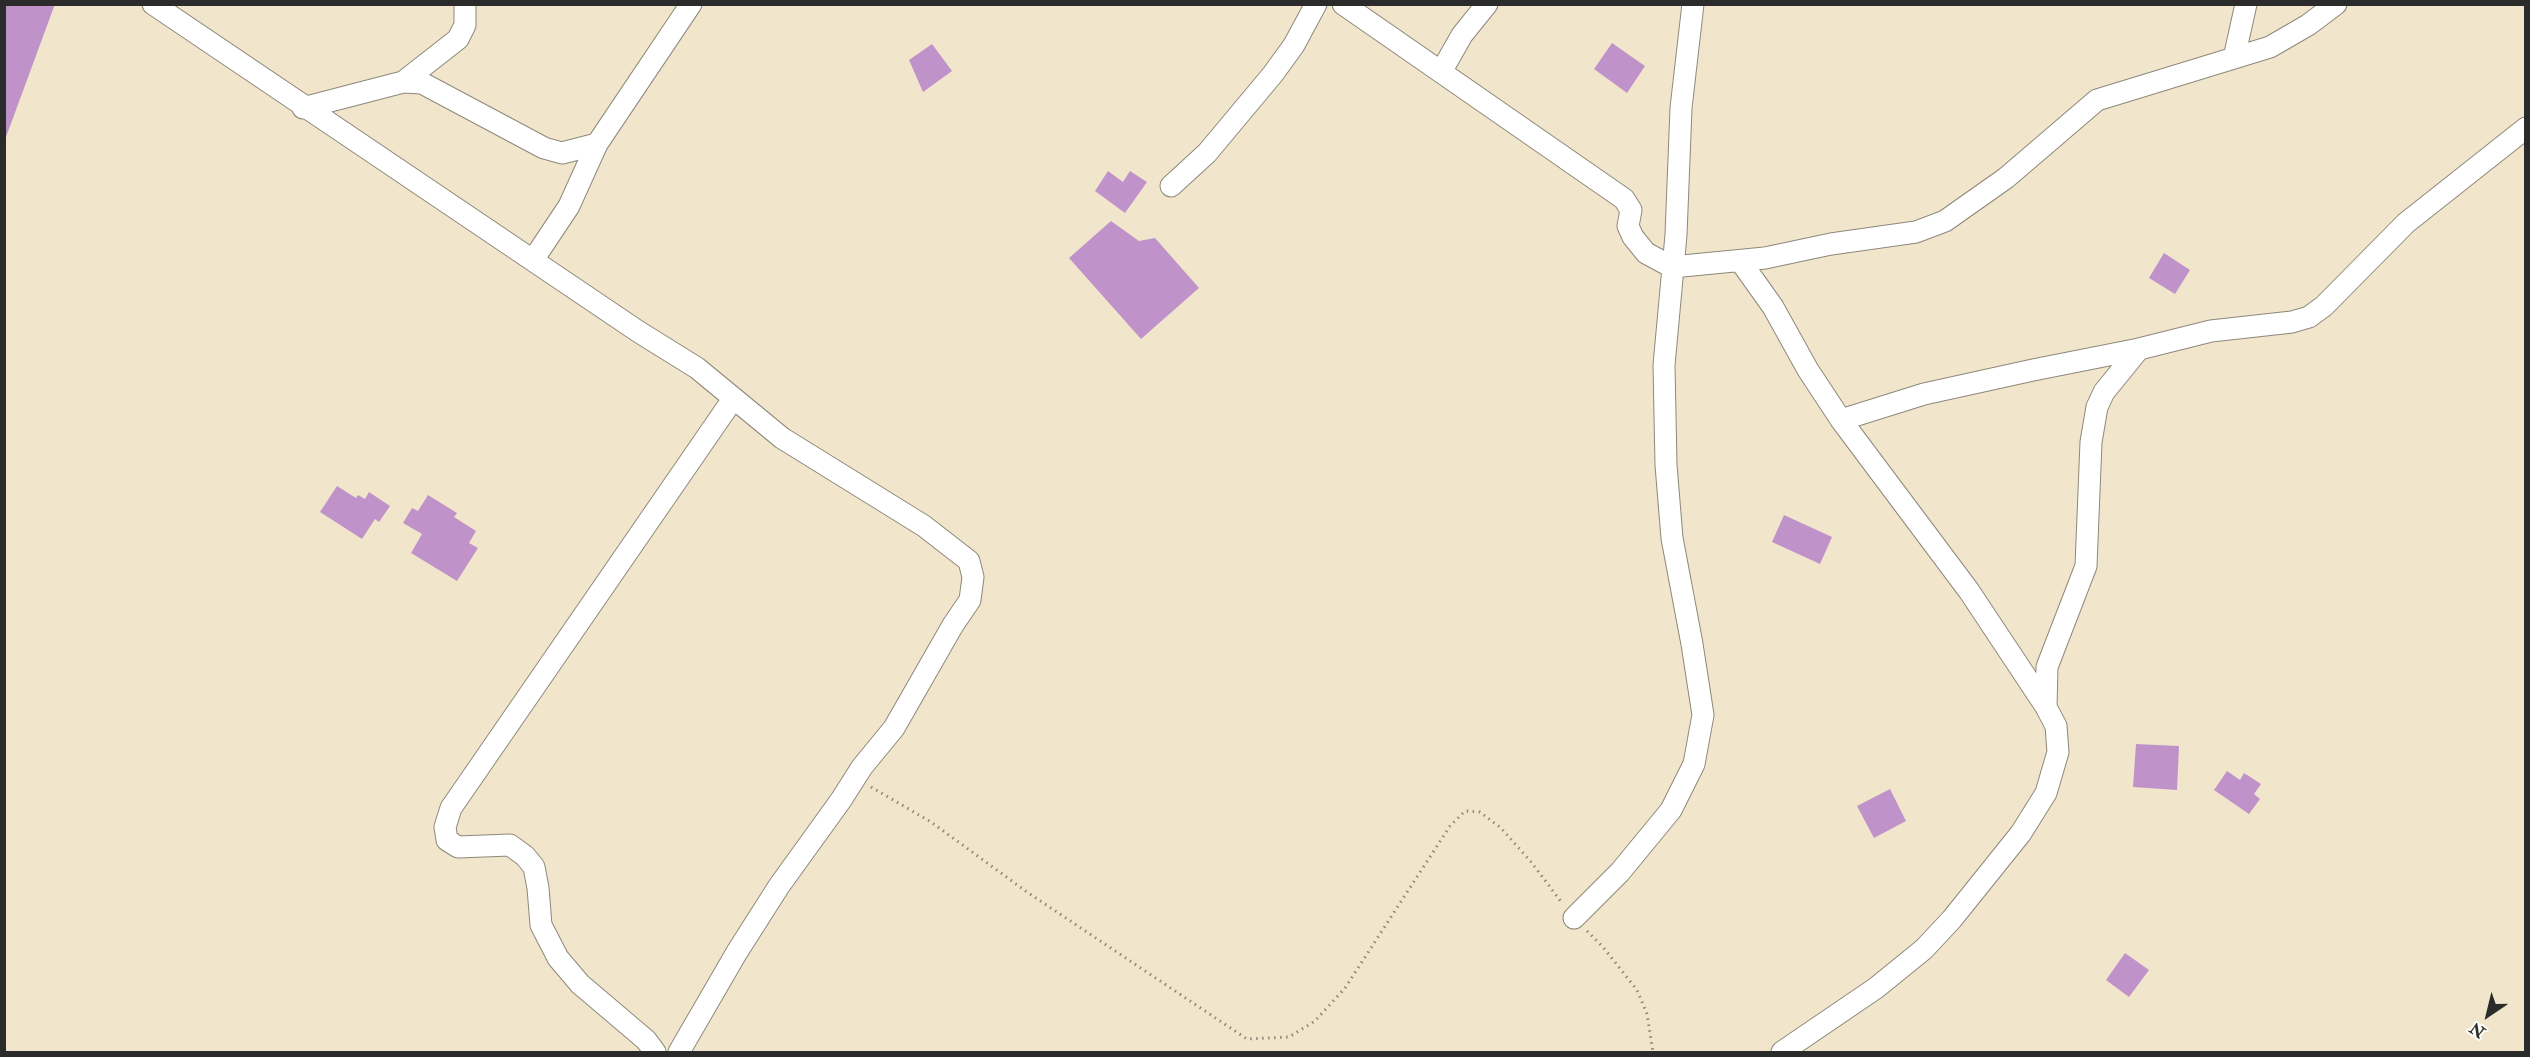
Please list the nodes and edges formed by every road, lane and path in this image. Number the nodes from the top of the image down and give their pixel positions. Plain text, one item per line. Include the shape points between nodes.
1 (153, 4) edge
2 (465, 4) edge
3 (691, 4) edge
4 (1316, 4) edge
5 (1343, 4) edge
6 (1487, 4) edge
7 (1693, 4) edge
8 (2246, 4) edge
9 (2336, 4) edge
10 (2234, 58) junction
11 (1441, 72) junction
12 (403, 82) junction
13 (303, 108) junction
14 (2526, 128) edge
15 (597, 144) junction
16 (1171, 186) dead end
17 (532, 260) junction
18 (1742, 262) junction
19 (1672, 267) junction
20 (2139, 349) junction
21 (733, 399) junction
22 (1841, 420) junction
23 (2046, 707) junction
24 (862, 767) junction
25 (1574, 918) junction
26 (655, 1053) edge
27 (679, 1053) edge
28 (1653, 1053) edge
29 (1782, 1053) edge

1 - 13 street
2 - 12 street via 465,25 458,39
3 - 15 street
4 - 16 street via 1273,74 1208,153
5 - 11 street
6 - 11 street via 1462,35
7 - 19 street via 1681,108
8 - 10 street
9 - 10 street via 2270,47
10 - 18 street via 2097,100 2006,178 1945,221 1916,232
11 - 19 street via 1624,199 1631,210 1629,226 1633,237 1646,253
12 - 13 street
12 - 15 street via 422,82 544,148 562,153
13 - 17 street
14 - 20 street via 2406,223 2324,306 2309,316 2292,322 2211,331
15 - 17 street via 569,206
17 - 21 street via 697,368
18 - 19 street
18 - 22 street
19 - 25 street via 1664,365 1666,465 1672,538 1703,715 1694,764 1671,810 1620,872
20 - 22 street via 1924,394
20 - 23 street via 2104,392 2097,407 2091,442 2086,566 2047,667
21 - 24 street via 782,438 907,515 969,561 973,577 970,600 894,728
21 - 26 street via 451,808 445,826 447,840 458,847 510,845 525,856 534,867 541,925 558,958 580,984 646,1040
22 - 23 street via 1969,591
23 - 29 street via 2056,726 2058,752 2046,793 2021,833 1924,949 1876,988
24 - 25 path via 865,782 931,822 1027,892 1247,1040 1289,1037 1315,1020 1345,988 1450,826 1465,811 1480,812 1501,828
24 - 27 street via 779,886
25 - 28 path via 1637,990 1647,1014

